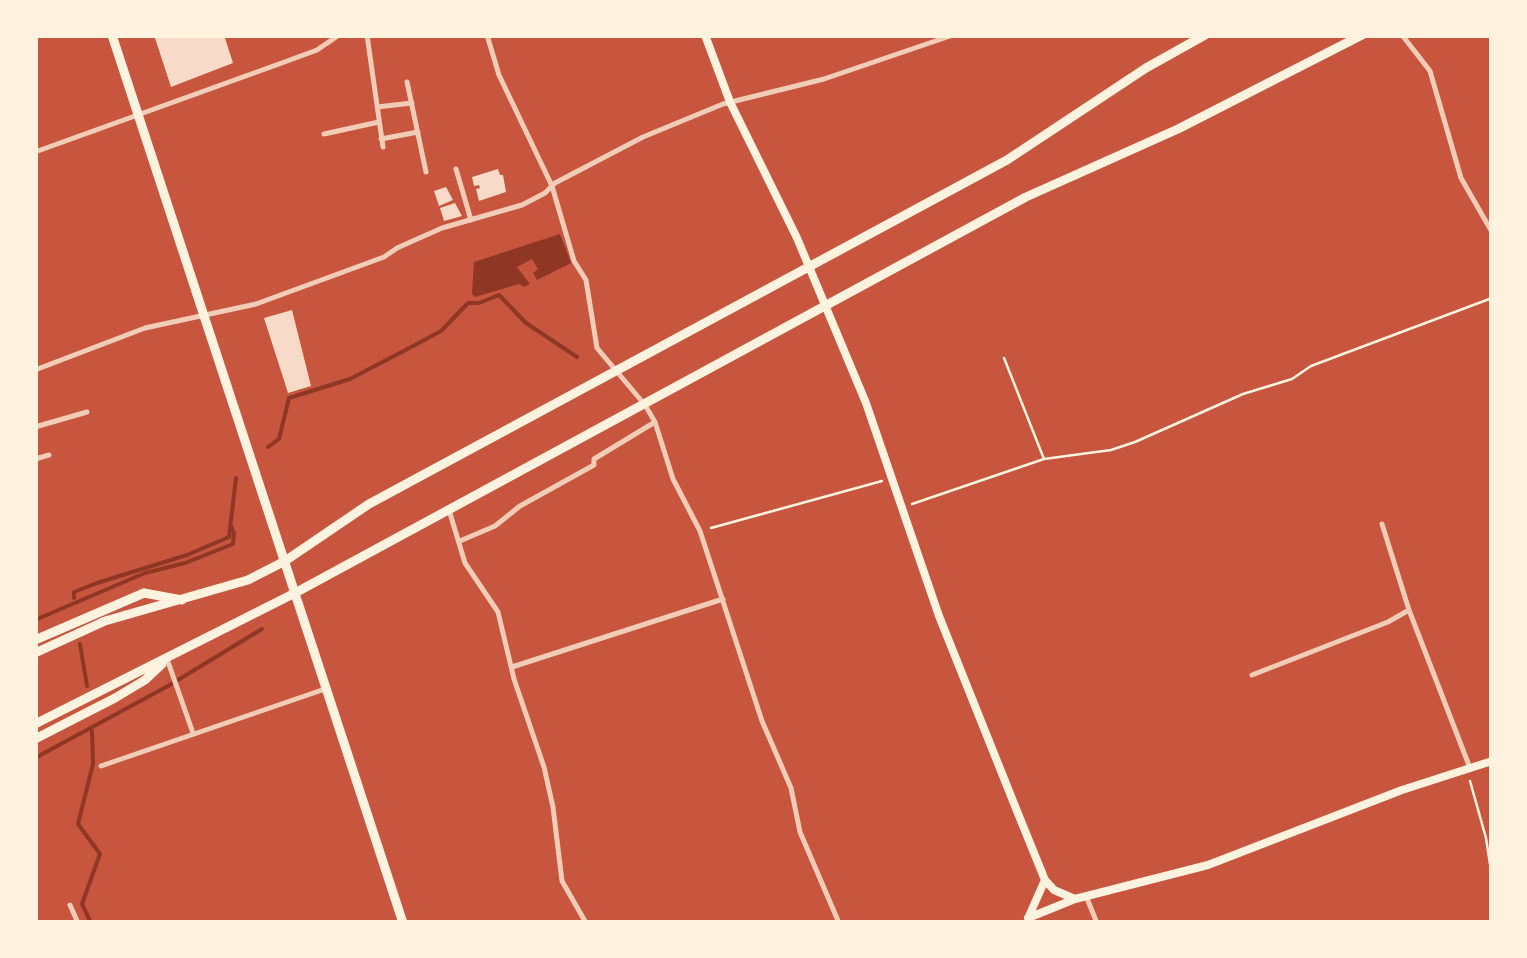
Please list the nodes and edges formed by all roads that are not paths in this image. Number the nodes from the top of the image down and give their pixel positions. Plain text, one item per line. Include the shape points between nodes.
1 (112, 35) edge
2 (339, 35) edge
3 (367, 35) edge
4 (487, 35) edge
5 (705, 35) edge
6 (954, 35) edge
7 (1204, 35) edge
8 (1362, 35) edge
9 (1402, 35) edge
10 (407, 82) dead end
11 (730, 102) junction
12 (412, 103) junction
13 (377, 107) junction
14 (140, 117) junction
15 (379, 122) junction
16 (418, 132) junction
17 (324, 134) dead end
18 (35, 152) edge
19 (456, 169) dead end
20 (426, 172) dead end
21 (552, 186) junction
22 (471, 220) junction
23 (1492, 232) edge
24 (809, 268) junction
25 (825, 306) junction
26 (204, 316) junction
27 (35, 370) edge
28 (614, 371) junction
29 (645, 405) junction
30 (87, 412) dead end
31 (655, 422) junction
32 (35, 426) edge
33 (49, 455) dead end
34 (35, 460) edge
35 (449, 510) junction
36 (1382, 524) dead end
37 (459, 542) junction
38 (285, 561) junction
39 (294, 593) junction
40 (724, 599) junction
41 (183, 600) junction
42 (1409, 610) junction
43 (35, 640) edge
44 (35, 653) edge
45 (167, 659) junction
46 (512, 667) junction
47 (1252, 675) dead end
48 (326, 688) junction
49 (35, 724) edge
50 (193, 733) junction
51 (35, 739) edge
52 (1492, 761) edge
53 (101, 766) dead end
54 (1470, 768) junction
55 (1046, 880) junction
56 (1086, 896) junction
57 (1075, 899) junction
58 (70, 905) dead end
59 (1026, 920) edge
60 (78, 923) edge
61 (403, 923) edge
62 (586, 923) edge
63 (839, 923) edge
64 (1097, 923) edge

1 - 14 main road
2 - 14 street via 316,50
3 - 13 street
4 - 21 street
5 - 11 main road
6 - 11 street via 824,80
7 - 24 main road via 1007,160
8 - 25 main road via 1026,197
9 - 23 street via 1430,72 1461,178
10 - 12 street
11 - 21 street via 643,137
11 - 24 main road
12 - 13 street
12 - 16 street
13 - 15 street
14 - 18 street
14 - 26 main road
15 - 16 street via 382,143
15 - 17 street
16 - 20 street
19 - 22 street
21 - 22 street via 522,205
21 - 28 street via 574,262 586,280 598,348
22 - 26 street via 256,304
24 - 25 main road
24 - 28 main road
25 - 29 main road
25 - 55 main road
26 - 27 street via 145,328
26 - 38 main road
28 - 29 street
28 - 38 main road via 370,504
29 - 31 street
29 - 35 main road
30 - 32 street
31 - 37 street via 495,526
31 - 40 street
33 - 34 street
35 - 37 street
35 - 39 main road
36 - 42 street
37 - 46 street via 498,612
38 - 39 main road
38 - 41 main road
39 - 45 main road
39 - 48 main road
40 - 46 street
40 - 63 street via 762,721 792,788 800,832
41 - 43 main road via 144,594
41 - 44 main road via 105,621
42 - 47 street
42 - 54 street
45 - 49 main road
45 - 50 street
45 - 51 main road via 146,680
46 - 62 street via 544,768 562,881
48 - 50 street
48 - 61 main road
50 - 53 street
52 - 54 main road
54 - 56 main road via 1208,865
55 - 57 main road
55 - 59 main road
56 - 57 main road
56 - 64 street
57 - 59 main road
58 - 60 street

